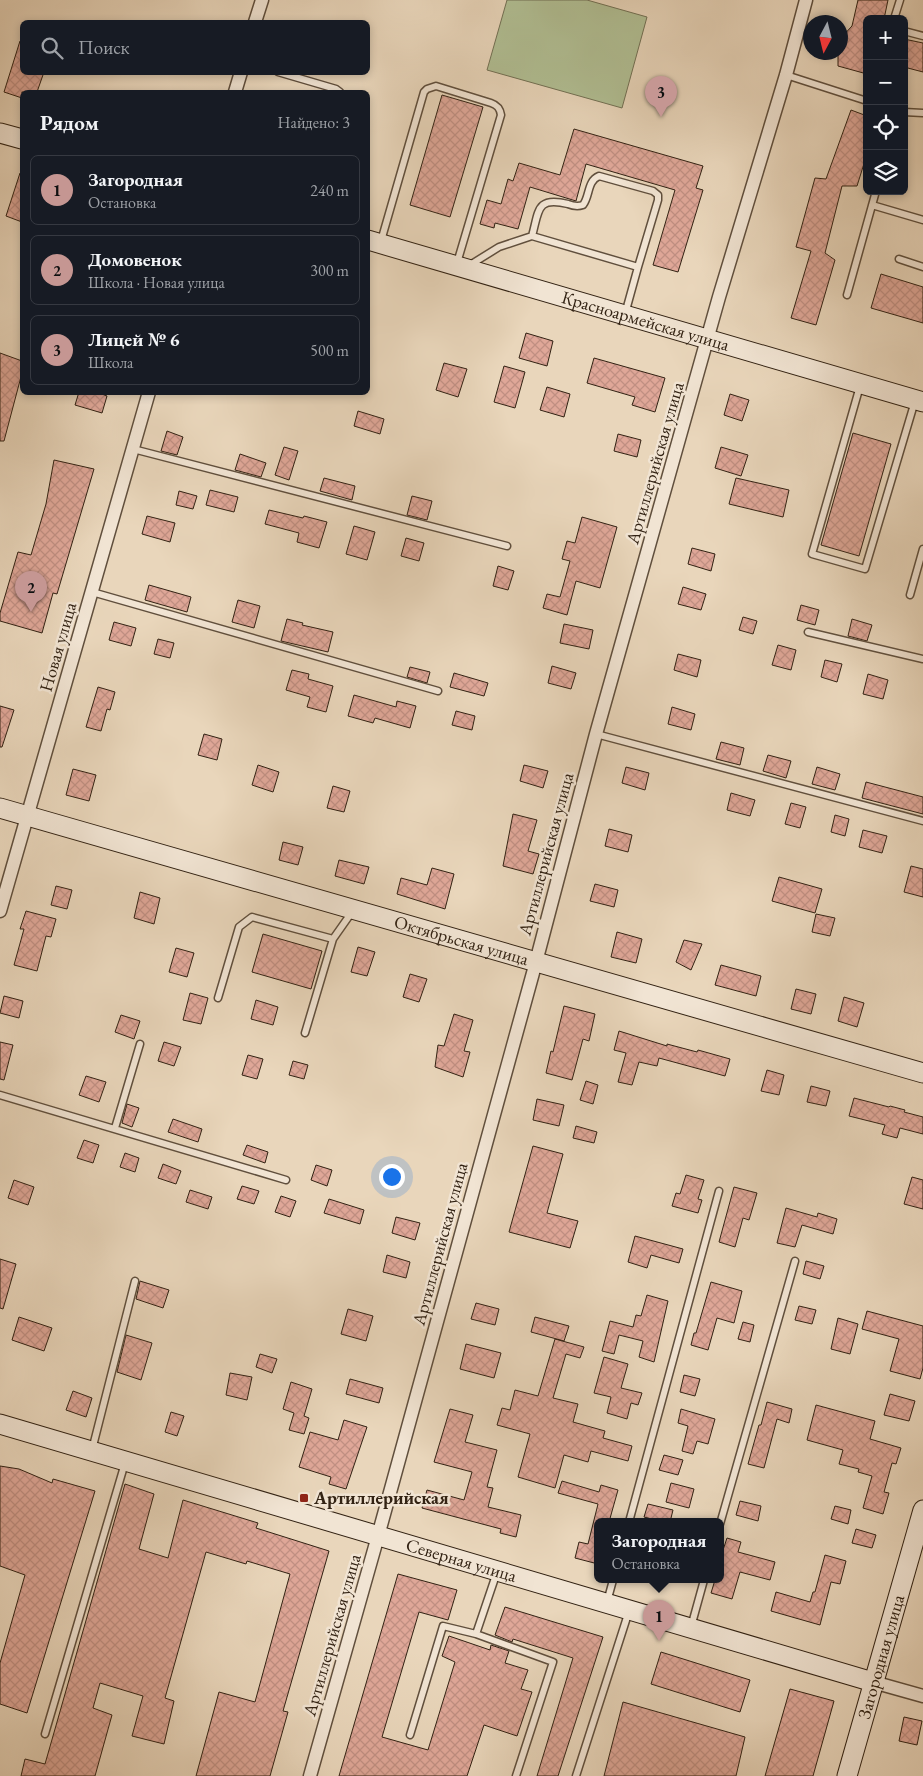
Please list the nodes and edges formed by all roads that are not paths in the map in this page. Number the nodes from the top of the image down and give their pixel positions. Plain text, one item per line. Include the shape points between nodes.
1 (262, 0) edge
2 (806, 0) edge
3 (900, 0) edge
4 (895, 15) edge
5 (256, 20) edge
6 (908, 32) edge
7 (923, 36) edge
8 (240, 75) edge
9 (288, 75) edge
10 (786, 75) junction
11 (236, 90) edge
12 (336, 90) edge
13 (863, 100) edge
14 (908, 112) edge
15 (923, 113) edge
16 (0, 133) edge
17 (20, 139) edge
18 (875, 195) edge
19 (872, 206) junction
20 (923, 220) edge
21 (532, 236) junction
22 (374, 242) edge
23 (899, 259) dead end
24 (638, 267) junction
25 (923, 267) edge
26 (461, 268) junction
27 (847, 295) dead end
28 (624, 315) junction
29 (708, 340) junction
30 (861, 384) junction
31 (148, 395) edge
32 (919, 401) edge
33 (133, 449) junction
34 (506, 546) dead end
35 (923, 549) edge
36 (92, 592) junction
37 (910, 595) dead end
38 (808, 632) dead end
39 (923, 659) edge
40 (438, 691) dead end
41 (596, 734) junction
42 (0, 808) edge
43 (27, 816) junction
44 (923, 821) edge
45 (354, 909) junction
46 (0, 911) edge
47 (332, 939) junction
48 (536, 962) junction
49 (218, 998) dead end
50 (305, 1033) dead end
51 (140, 1044) dead end
52 (923, 1073) edge
53 (0, 1094) edge
54 (115, 1128) junction
55 (286, 1180) dead end
56 (719, 1191) dead end
57 (795, 1260) dead end
58 (135, 1281) dead end
59 (0, 1424) edge
60 (92, 1451) junction
61 (126, 1462) junction
62 (923, 1510) edge
63 (630, 1518) edge
64 (722, 1518) edge
65 (378, 1536) junction
66 (497, 1571) junction
67 (612, 1583) edge
68 (703, 1583) edge
69 (606, 1603) junction
70 (629, 1610) junction
71 (691, 1628) junction
72 (476, 1634) junction
73 (873, 1682) junction
74 (923, 1696) edge
75 (45, 1734) dead end
76 (410, 1734) dead end
77 (310, 1776) edge
78 (516, 1776) edge
79 (576, 1776) edge
80 (847, 1776) edge

1 - 5 street
2 - 10 street, Артиллерийская улица
3 - 4 lane
6 - 7 lane
8 - 11 street
9 - 12 lane
10 - 13 lane
10 - 29 street, Артиллерийская улица
14 - 15 lane
16 - 17 main road
18 - 19 lane
19 - 20 lane
19 - 27 lane
21 - 24 lane
21 - 24 lane via 542,205 553,201 580,206 585,202 592,181 602,176 653,191 658,198
21 - 26 lane via 498,247
22 - 26 main road, Красноармейская улица
22 - 26 lane via 424,92 436,86 496,105 501,115
23 - 25 lane
24 - 28 lane
26 - 28 main road, Красноармейская улица
28 - 29 main road, Красноармейская улица
29 - 30 main road, Красноармейская улица
29 - 41 street, Артиллерийская улица
30 - 32 main road, Красноармейская улица
30 - 32 lane via 812,554 865,569
31 - 33 street, Новая улица
33 - 34 lane
33 - 36 street, Новая улица
35 - 37 lane
36 - 40 lane
36 - 43 street, Новая улица
38 - 39 lane
41 - 44 lane
41 - 48 street, Артиллерийская улица
42 - 43 main road, Октябрьская улица
43 - 45 main road, Октябрьская улица
43 - 46 street, Новая улица
45 - 47 lane
45 - 48 main road, Октябрьская улица
47 - 49 lane via 252,918 239,928
47 - 50 lane
48 - 52 main road, Октябрьская улица
48 - 65 street, Артиллерийская улица
51 - 54 lane
53 - 54 lane
54 - 55 lane
56 - 63 lane
57 - 64 lane
58 - 60 lane
59 - 60 main road, Северная улица
60 - 61 main road, Северная улица
61 - 65 main road, Северная улица
61 - 75 lane
62 - 73 main road, Загородная улица
65 - 66 main road, Северная улица
65 - 77 street, Артиллерийская улица
66 - 69 main road, Северная улица
66 - 72 lane
67 - 69 lane
68 - 71 lane
69 - 70 main road, Северная улица
70 - 71 main road, Северная улица
70 - 79 lane
71 - 73 main road, Северная улица
72 - 76 lane via 444,1626
72 - 78 lane via 553,1662
73 - 74 street, Северная улица
73 - 80 main road, Загородная улица

